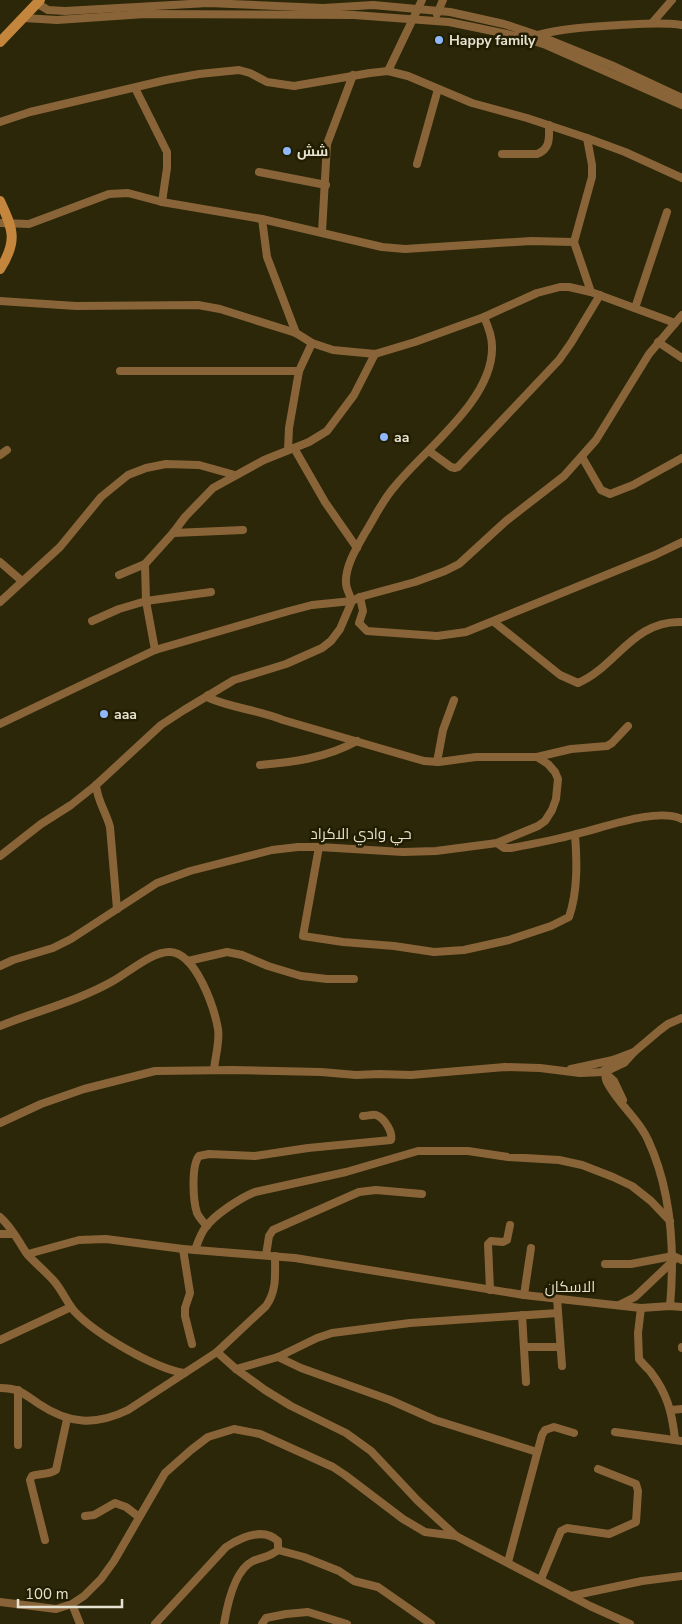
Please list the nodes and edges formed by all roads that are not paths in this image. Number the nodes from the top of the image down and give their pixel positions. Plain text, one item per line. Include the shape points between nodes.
1 (422, 0) edge
2 (443, 0) edge
3 (672, 0) edge
4 (39, 2) edge
5 (418, 9) junction
6 (438, 11) junction
7 (24, 18) junction
8 (414, 18) junction
9 (434, 20) junction
10 (494, 22) junction
11 (652, 23) junction
12 (682, 24) edge
13 (492, 30) junction
14 (537, 34) junction
15 (0, 42) edge
16 (388, 71) junction
17 (353, 75) junction
18 (135, 88) junction
19 (438, 89) junction
20 (682, 98) edge
21 (682, 105) edge
22 (0, 122) edge
23 (549, 125) junction
24 (587, 138) junction
25 (502, 154) dead end
26 (417, 164) dead end
27 (259, 172) dead end
28 (682, 178) edge
29 (326, 185) junction
30 (0, 201) edge
31 (162, 202) junction
32 (667, 212) dead end
33 (262, 219) junction
34 (5, 223) edge
35 (322, 232) junction
36 (574, 242) junction
37 (0, 269) edge
38 (590, 292) junction
39 (600, 295) junction
40 (0, 301) edge
41 (635, 308) junction
42 (682, 315) edge
43 (484, 317) junction
44 (675, 323) junction
45 (296, 334) junction
46 (658, 342) junction
47 (312, 343) junction
48 (375, 354) junction
49 (682, 358) edge
50 (120, 371) dead end
51 (299, 371) junction
52 (291, 449) junction
53 (7, 450) dead end
54 (429, 451) junction
55 (0, 455) edge
56 (582, 457) junction
57 (682, 458) edge
58 (235, 475) junction
59 (243, 530) dead end
60 (173, 533) junction
61 (682, 542) edge
62 (357, 548) junction
63 (0, 562) edge
64 (145, 564) junction
65 (119, 575) dead end
66 (22, 581) junction
67 (211, 592) dead end
68 (360, 597) junction
69 (146, 601) junction
70 (352, 601) junction
71 (0, 602) edge
72 (92, 621) dead end
73 (494, 622) junction
74 (682, 622) edge
75 (155, 650) junction
76 (208, 695) junction
77 (454, 700) dead end
78 (1, 721) edge
79 (628, 726) dead end
80 (356, 741) junction
81 (537, 757) junction
82 (437, 762) junction
83 (260, 764) dead end
84 (96, 785) junction
85 (682, 818) edge
86 (575, 835) junction
87 (497, 844) junction
88 (320, 846) junction
89 (0, 856) edge
90 (117, 909) junction
91 (188, 962) junction
92 (0, 966) edge
93 (354, 979) dead end
94 (682, 1018) edge
95 (0, 1026) edge
96 (634, 1052) junction
97 (613, 1060) junction
98 (592, 1066) junction
99 (214, 1070) junction
100 (561, 1070) junction
101 (605, 1072) junction
102 (363, 1116) dead end
103 (0, 1122) edge
104 (422, 1194) dead end
105 (0, 1217) edge
106 (670, 1221) junction
107 (510, 1225) dead end
108 (206, 1226) junction
109 (0, 1234) edge
110 (13, 1234) junction
111 (531, 1248) dead end
112 (183, 1249) junction
113 (195, 1250) junction
114 (28, 1254) junction
115 (266, 1255) junction
116 (275, 1256) junction
117 (673, 1258) junction
118 (682, 1260) edge
119 (604, 1264) dead end
120 (682, 1272) edge
121 (673, 1276) junction
122 (490, 1290) junction
123 (524, 1295) junction
124 (557, 1298) junction
125 (618, 1305) junction
126 (670, 1306) junction
127 (71, 1307) junction
128 (682, 1307) edge
129 (641, 1308) junction
130 (558, 1313) junction
131 (522, 1315) junction
132 (0, 1340) edge
133 (192, 1344) dead end
134 (524, 1347) junction
135 (560, 1348) junction
136 (217, 1352) junction
137 (278, 1357) junction
138 (562, 1366) dead end
139 (236, 1369) junction
140 (184, 1373) junction
141 (526, 1382) dead end
142 (0, 1388) edge
143 (18, 1390) junction
144 (682, 1409) edge
145 (671, 1410) junction
146 (66, 1419) junction
147 (615, 1432) dead end
148 (574, 1433) dead end
149 (678, 1440) edge
150 (18, 1445) dead end
151 (537, 1452) junction
152 (598, 1469) dead end
153 (85, 1516) dead end
154 (139, 1517) junction
155 (456, 1536) junction
156 (46, 1540) dead end
157 (278, 1550) junction
158 (508, 1562) junction
159 (682, 1576) edge
160 (540, 1579) junction
161 (570, 1596) junction
162 (0, 1602) edge
163 (72, 1604) junction
164 (80, 1624) edge
165 (155, 1624) edge
166 (224, 1624) edge
167 (262, 1624) edge
168 (347, 1624) edge
169 (431, 1624) edge
170 (630, 1624) edge

1 - 5 street
2 - 6 street
3 - 11 street
4 - 5 street via 48,10 66,11 208,3
4 - 7 street
5 - 6 street
5 - 8 street
6 - 9 street
6 - 10 street
7 - 8 street via 57,20 145,14
7 - 15 street
8 - 9 street
8 - 16 street
9 - 13 street
10 - 13 street
10 - 14 street
11 - 12 street
11 - 14 street
13 - 21 street via 568,54
14 - 20 street
16 - 17 street
16 - 19 street
17 - 18 street via 286,86 232,70 191,75
17 - 29 street via 329,137
18 - 22 street
18 - 31 street via 167,152
19 - 23 street via 479,105
19 - 26 street
23 - 24 street
23 - 25 street via 549,144 542,152
24 - 28 street
24 - 36 street via 592,177
27 - 29 street
29 - 35 street
30 - 34 street
31 - 33 street
31 - 34 street via 128,193 109,194 28,224
32 - 41 street
33 - 35 street
33 - 45 street via 267,257
34 - 37 street via 13,240
35 - 36 street via 366,244 405,249 531,241
36 - 38 street
38 - 39 street
38 - 43 street via 560,287
39 - 41 street
39 - 54 street via 559,360 458,467 451,467
40 - 45 street via 76,306 198,305
41 - 44 street
42 - 44 street
43 - 48 street
43 - 54 street via 492,347 486,377 458,419
44 - 46 street
45 - 47 street
46 - 49 street
46 - 56 street
47 - 48 street via 333,350
47 - 51 street
48 - 52 street via 354,395 327,431 315,440
50 - 51 street
51 - 52 street via 289,428
52 - 58 street
52 - 62 street
53 - 55 street
54 - 62 street via 395,485
56 - 57 street via 601,490 610,494
56 - 68 street via 564,476 506,521 459,564 415,582
58 - 60 street via 213,488
58 - 66 street via 199,465 166,464 128,475 101,497 60,547
59 - 60 street
60 - 64 street
61 - 73 street
62 - 70 street via 346,584
63 - 66 street
64 - 65 street
64 - 69 street
66 - 71 street
67 - 69 street
68 - 70 street
68 - 73 street via 362,611 359,623 367,631 437,636 466,632
69 - 72 street
69 - 75 street
70 - 75 street via 312,605
70 - 76 street via 340,629 322,648 286,664 234,680
73 - 74 street via 560,675 578,683 649,628
75 - 78 street
76 - 80 street via 222,704 249,708
76 - 84 street via 161,725
77 - 82 street
79 - 81 street via 607,746 571,749
80 - 82 street
80 - 83 street via 317,758
81 - 82 street via 476,757
81 - 87 street via 552,769 558,779 552,810 538,826
84 - 89 street
84 - 90 street via 97,797 110,827
85 - 86 street via 650,816
86 - 87 street via 511,848
86 - 88 street via 576,866 569,917 509,940 477,948 434,952 303,936
87 - 88 street via 403,852
88 - 90 street via 272,850 190,870 157,883
90 - 92 street via 53,948
91 - 93 street via 227,952 301,976
91 - 95 street via 178,953 161,953 91,991
91 - 99 street via 203,982 218,1027
94 - 96 street via 668,1024
96 - 97 street
96 - 101 street via 624,1063
97 - 98 street
97 - 101 street
98 - 100 street
98 - 101 street
99 - 100 street via 356,1075 412,1075 505,1067
99 - 103 street via 156,1071 109,1082 65,1095
100 - 101 street
101 - 106 street via 608,1084 642,1128 654,1152
102 - 108 street via 380,1117 391,1132 392,1140 254,1156 199,1156 194,1172 195,1204
104 - 115 street via 366,1190 345,1197 272,1230
105 - 110 street
106 - 108 street via 632,1186 582,1165 468,1151 430,1150 255,1192
106 - 117 street
107 - 122 street via 507,1240 490,1241 486,1248
108 - 113 street
109 - 110 street
110 - 114 street
111 - 123 street
112 - 113 street
112 - 114 street via 93,1239
112 - 133 street via 190,1293 185,1316
113 - 115 street
114 - 127 street via 60,1288
115 - 116 street
116 - 122 street
116 - 136 street via 275,1288 269,1301
117 - 118 street
117 - 119 street
117 - 121 street
117 - 125 street via 635,1298
120 - 121 street
121 - 126 street
122 - 123 street
123 - 124 street
124 - 125 street
124 - 130 street
125 - 129 street
126 - 128 street
126 - 129 street
127 - 132 street
127 - 140 street via 98,1330 140,1356
129 - 145 street via 639,1359 658,1383
130 - 131 street
130 - 135 street
131 - 134 street
131 - 137 street via 410,1323 332,1333
134 - 135 street
134 - 141 street
135 - 138 street
136 - 139 street
136 - 140 street
137 - 139 street
137 - 151 street via 435,1420
139 - 155 street via 291,1406 346,1433 371,1450
140 - 146 street via 116,1416 76,1421
142 - 143 street
143 - 146 street
143 - 150 street
144 - 145 street
145 - 149 street
146 - 156 street via 56,1470 32,1476 30,1480
147 - 149 street
148 - 151 street via 550,1427 542,1435
151 - 158 street
152 - 160 street via 636,1484 636,1522 609,1534 567,1528 560,1531
153 - 154 street via 94,1515 115,1503
154 - 155 street via 165,1473 208,1437 234,1429 260,1434 333,1467 425,1532
154 - 163 street via 101,1579
155 - 158 street
157 - 165 street via 278,1541 271,1536 254,1535 238,1539 211,1562
157 - 166 street via 251,1562 240,1573 228,1598
157 - 169 street via 324,1565 354,1581 378,1587
158 - 160 street
159 - 161 street
160 - 161 street
161 - 170 street
162 - 163 street via 56,1609
163 - 164 street
167 - 168 street via 266,1618 308,1612

